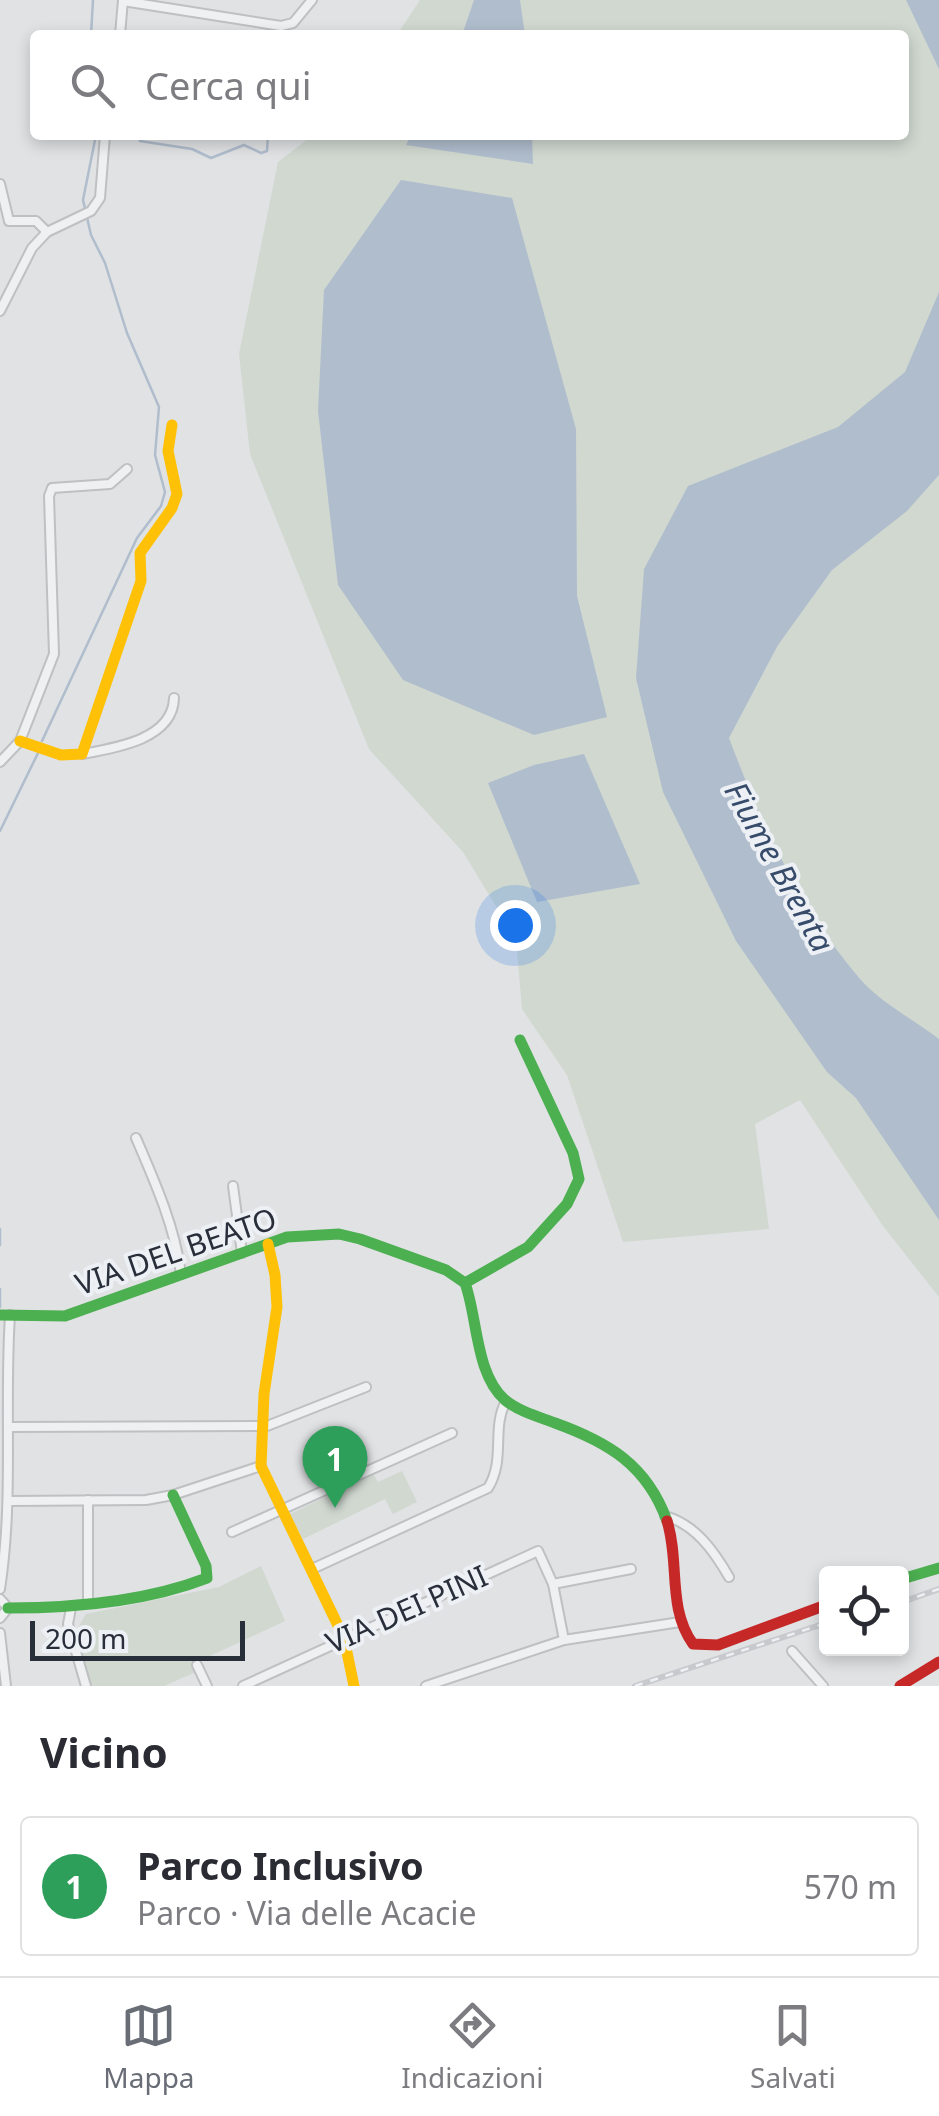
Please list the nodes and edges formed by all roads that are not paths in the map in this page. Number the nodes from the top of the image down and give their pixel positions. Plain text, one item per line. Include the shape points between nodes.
1 (123, 0) edge
2 (312, 0) edge
3 (120, 30) edge
4 (105, 140) edge
5 (0, 184) edge
6 (47, 232) junction
7 (0, 311) edge
8 (172, 426) dead end
9 (127, 470) dead end
10 (174, 698) dead end
11 (20, 741) junction
12 (82, 754) junction
13 (0, 762) edge
14 (520, 1040) dead end
15 (136, 1138) dead end
16 (233, 1186) dead end
17 (268, 1244) junction
18 (242, 1253) junction
19 (181, 1274) junction
20 (465, 1284) junction
21 (4, 1315) edge
22 (366, 1387) dead end
23 (506, 1401) junction
24 (9, 1426) junction
25 (262, 1426) junction
26 (452, 1432) dead end
27 (262, 1466) junction
28 (173, 1495) junction
29 (6, 1496) edge
30 (88, 1500) junction
31 (282, 1511) junction
32 (665, 1516) junction
33 (232, 1532) dead end
34 (939, 1568) edge
35 (312, 1569) junction
36 (631, 1569) dead end
37 (729, 1577) dead end
38 (909, 1578) edge
39 (553, 1584) junction
40 (0, 1589) edge
41 (88, 1598) dead end
42 (3, 1608) edge
43 (72, 1608) junction
44 (819, 1608) edge
45 (680, 1622) junction
46 (0, 1634) edge
47 (344, 1638) junction
48 (564, 1640) junction
49 (792, 1652) dead end
50 (939, 1662) edge
51 (197, 1665) dead end
52 (6, 1686) edge
53 (86, 1686) edge
54 (208, 1686) edge
55 (243, 1686) edge
56 (354, 1686) edge
57 (426, 1686) edge
58 (823, 1686) edge
59 (900, 1686) edge

1 - 2 street via 281,26 293,23
1 - 3 street
4 - 6 street via 100,198 91,210
5 - 6 street via 9,221 36,221
6 - 7 street
8 - 12 street via 168,451 177,494 140,553 141,581
9 - 11 street via 110,484 52,488 48,496 56,639
10 - 12 street via 174,711 158,728 128,744
11 - 12 street via 60,756
11 - 13 street
14 - 20 street via 579,1180 528,1247
15 - 19 street
16 - 18 street
17 - 18 street, VIA DEL BEATO
17 - 20 street, VIA DEL BEATO via 339,1234 446,1270
17 - 25 street via 277,1307
18 - 19 street, VIA DEL BEATO
19 - 21 street, VIA DEL BEATO via 65,1316
20 - 23 street via 486,1370
21 - 24 street
22 - 25 street
23 - 32 street via 585,1432 634,1464
23 - 35 street via 498,1473 488,1488
24 - 25 street
24 - 29 street
25 - 27 street
26 - 31 street
27 - 28 street
27 - 31 street
28 - 30 street
28 - 43 street via 207,1578
29 - 30 street
29 - 40 street
30 - 41 street
31 - 33 street
31 - 35 street
32 - 37 street via 703,1539
32 - 45 street
34 - 38 street
35 - 47 street
36 - 39 street
39 - 47 street, VIA DEI PINI via 538,1551
39 - 48 street
42 - 43 street
43 - 53 street via 68,1624
44 - 45 street via 706,1647 693,1644
45 - 48 street
46 - 52 street
47 - 55 street, VIA DEI PINI
47 - 56 street
48 - 57 street
49 - 58 street
50 - 59 street
51 - 54 street

